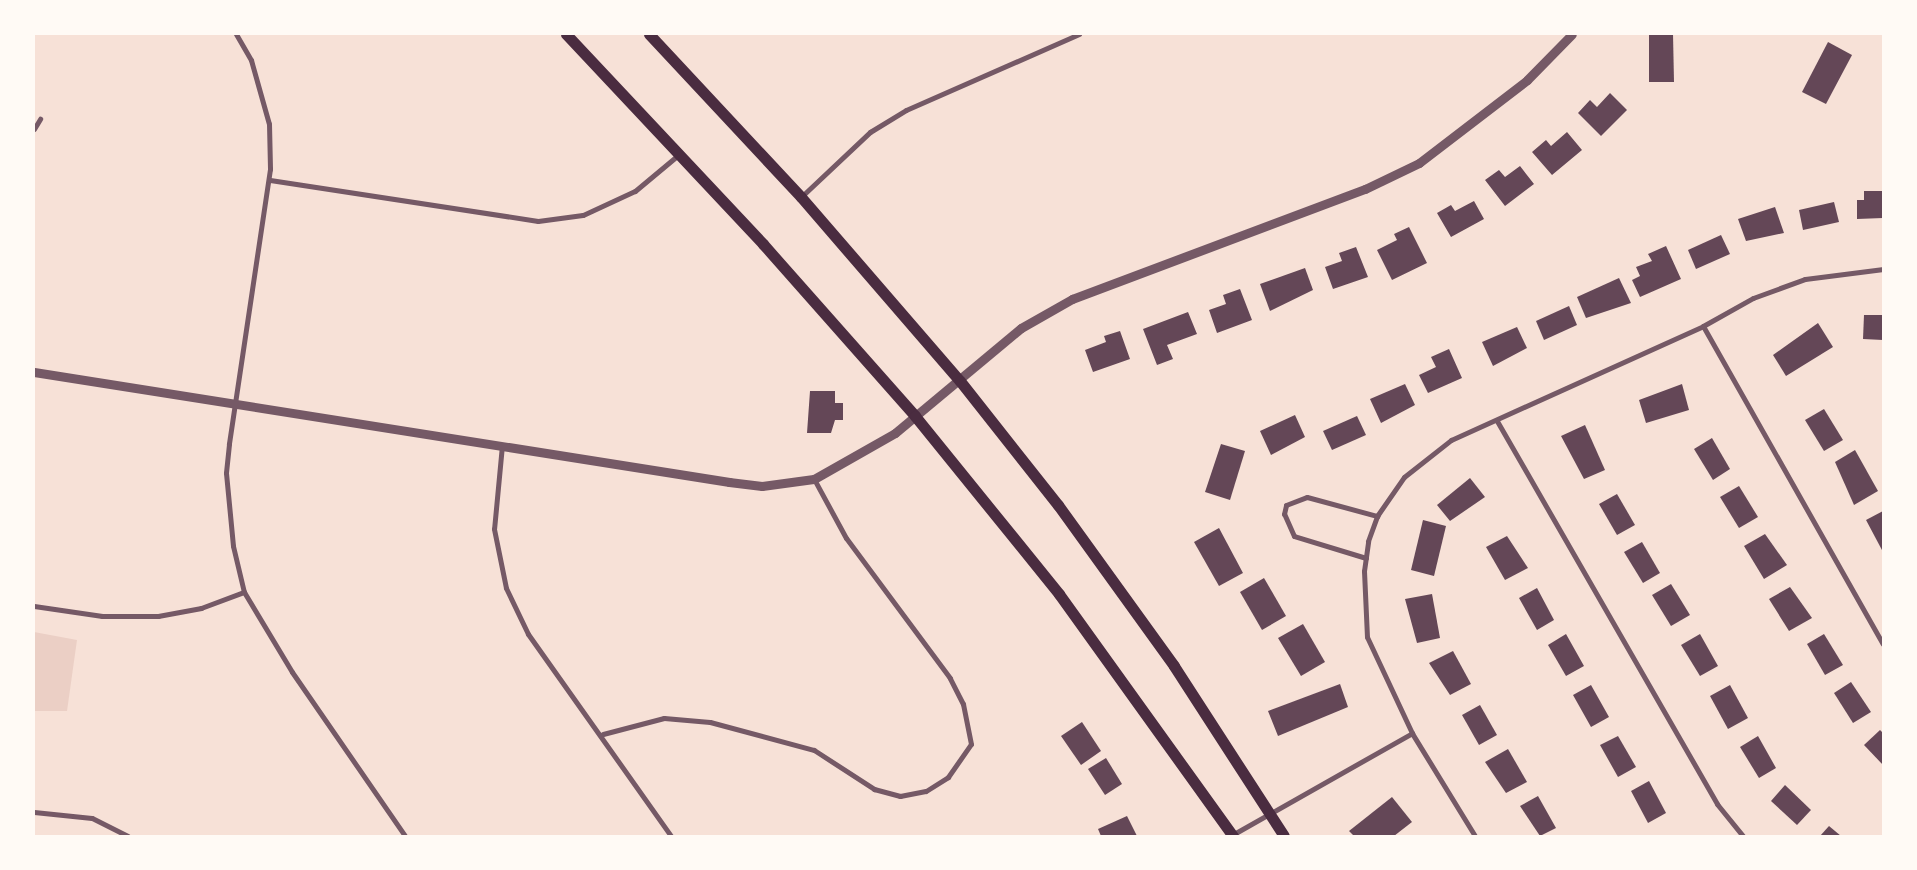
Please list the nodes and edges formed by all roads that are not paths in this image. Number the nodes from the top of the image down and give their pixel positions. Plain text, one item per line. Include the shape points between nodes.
1 (236, 34) edge
2 (566, 34) edge
3 (649, 34) edge
4 (1079, 34) edge
5 (1572, 34) edge
6 (40, 119) dead end
7 (34, 129) edge
8 (678, 156) junction
9 (270, 180) junction
10 (801, 197) junction
11 (1883, 269) edge
12 (1703, 326) junction
13 (34, 372) edge
14 (960, 380) junction
15 (236, 404) junction
16 (915, 416) junction
17 (1497, 421) junction
18 (502, 445) junction
19 (814, 479) junction
20 (1377, 516) junction
21 (1366, 558) junction
22 (244, 592) junction
23 (34, 606) edge
24 (1883, 644) edge
25 (1412, 733) junction
26 (603, 734) junction
27 (34, 812) edge
28 (1271, 814) junction
29 (128, 836) edge
30 (405, 836) edge
31 (671, 836) edge
32 (1232, 836) edge
33 (1284, 836) edge
34 (1475, 836) edge
35 (1743, 836) edge

1 - 9 street via 251,60 269,124
2 - 8 main road
3 - 10 main road
4 - 10 street via 906,110 870,132
5 - 14 street via 1527,80 1419,163 1365,189 1072,299 1021,328
6 - 7 street
8 - 9 street via 635,191 584,215 538,221
8 - 16 main road via 763,244
9 - 15 street
10 - 14 main road
11 - 12 street via 1805,279 1753,298
12 - 17 street
12 - 24 street
13 - 15 street
14 - 16 street
14 - 28 main road via 1168,658
15 - 18 street
15 - 22 street via 226,473 233,546
16 - 19 street via 863,454
16 - 32 main road via 1059,594
17 - 20 street via 1425,456
17 - 35 street via 1717,804
18 - 19 street via 762,486
18 - 26 street via 494,529 506,588 528,634
19 - 26 street via 846,538 950,678 963,704 971,744 948,777 926,791 900,796 874,789 814,750 710,722 664,718
20 - 21 street
20 - 21 street via 1307,497 1296,498 1284,514 1294,536
21 - 25 street via 1367,638
22 - 23 street via 201,608 158,616 102,616
22 - 30 street via 292,672
25 - 28 street
25 - 34 street
26 - 31 street
27 - 29 street via 92,818
28 - 32 street
28 - 33 main road

